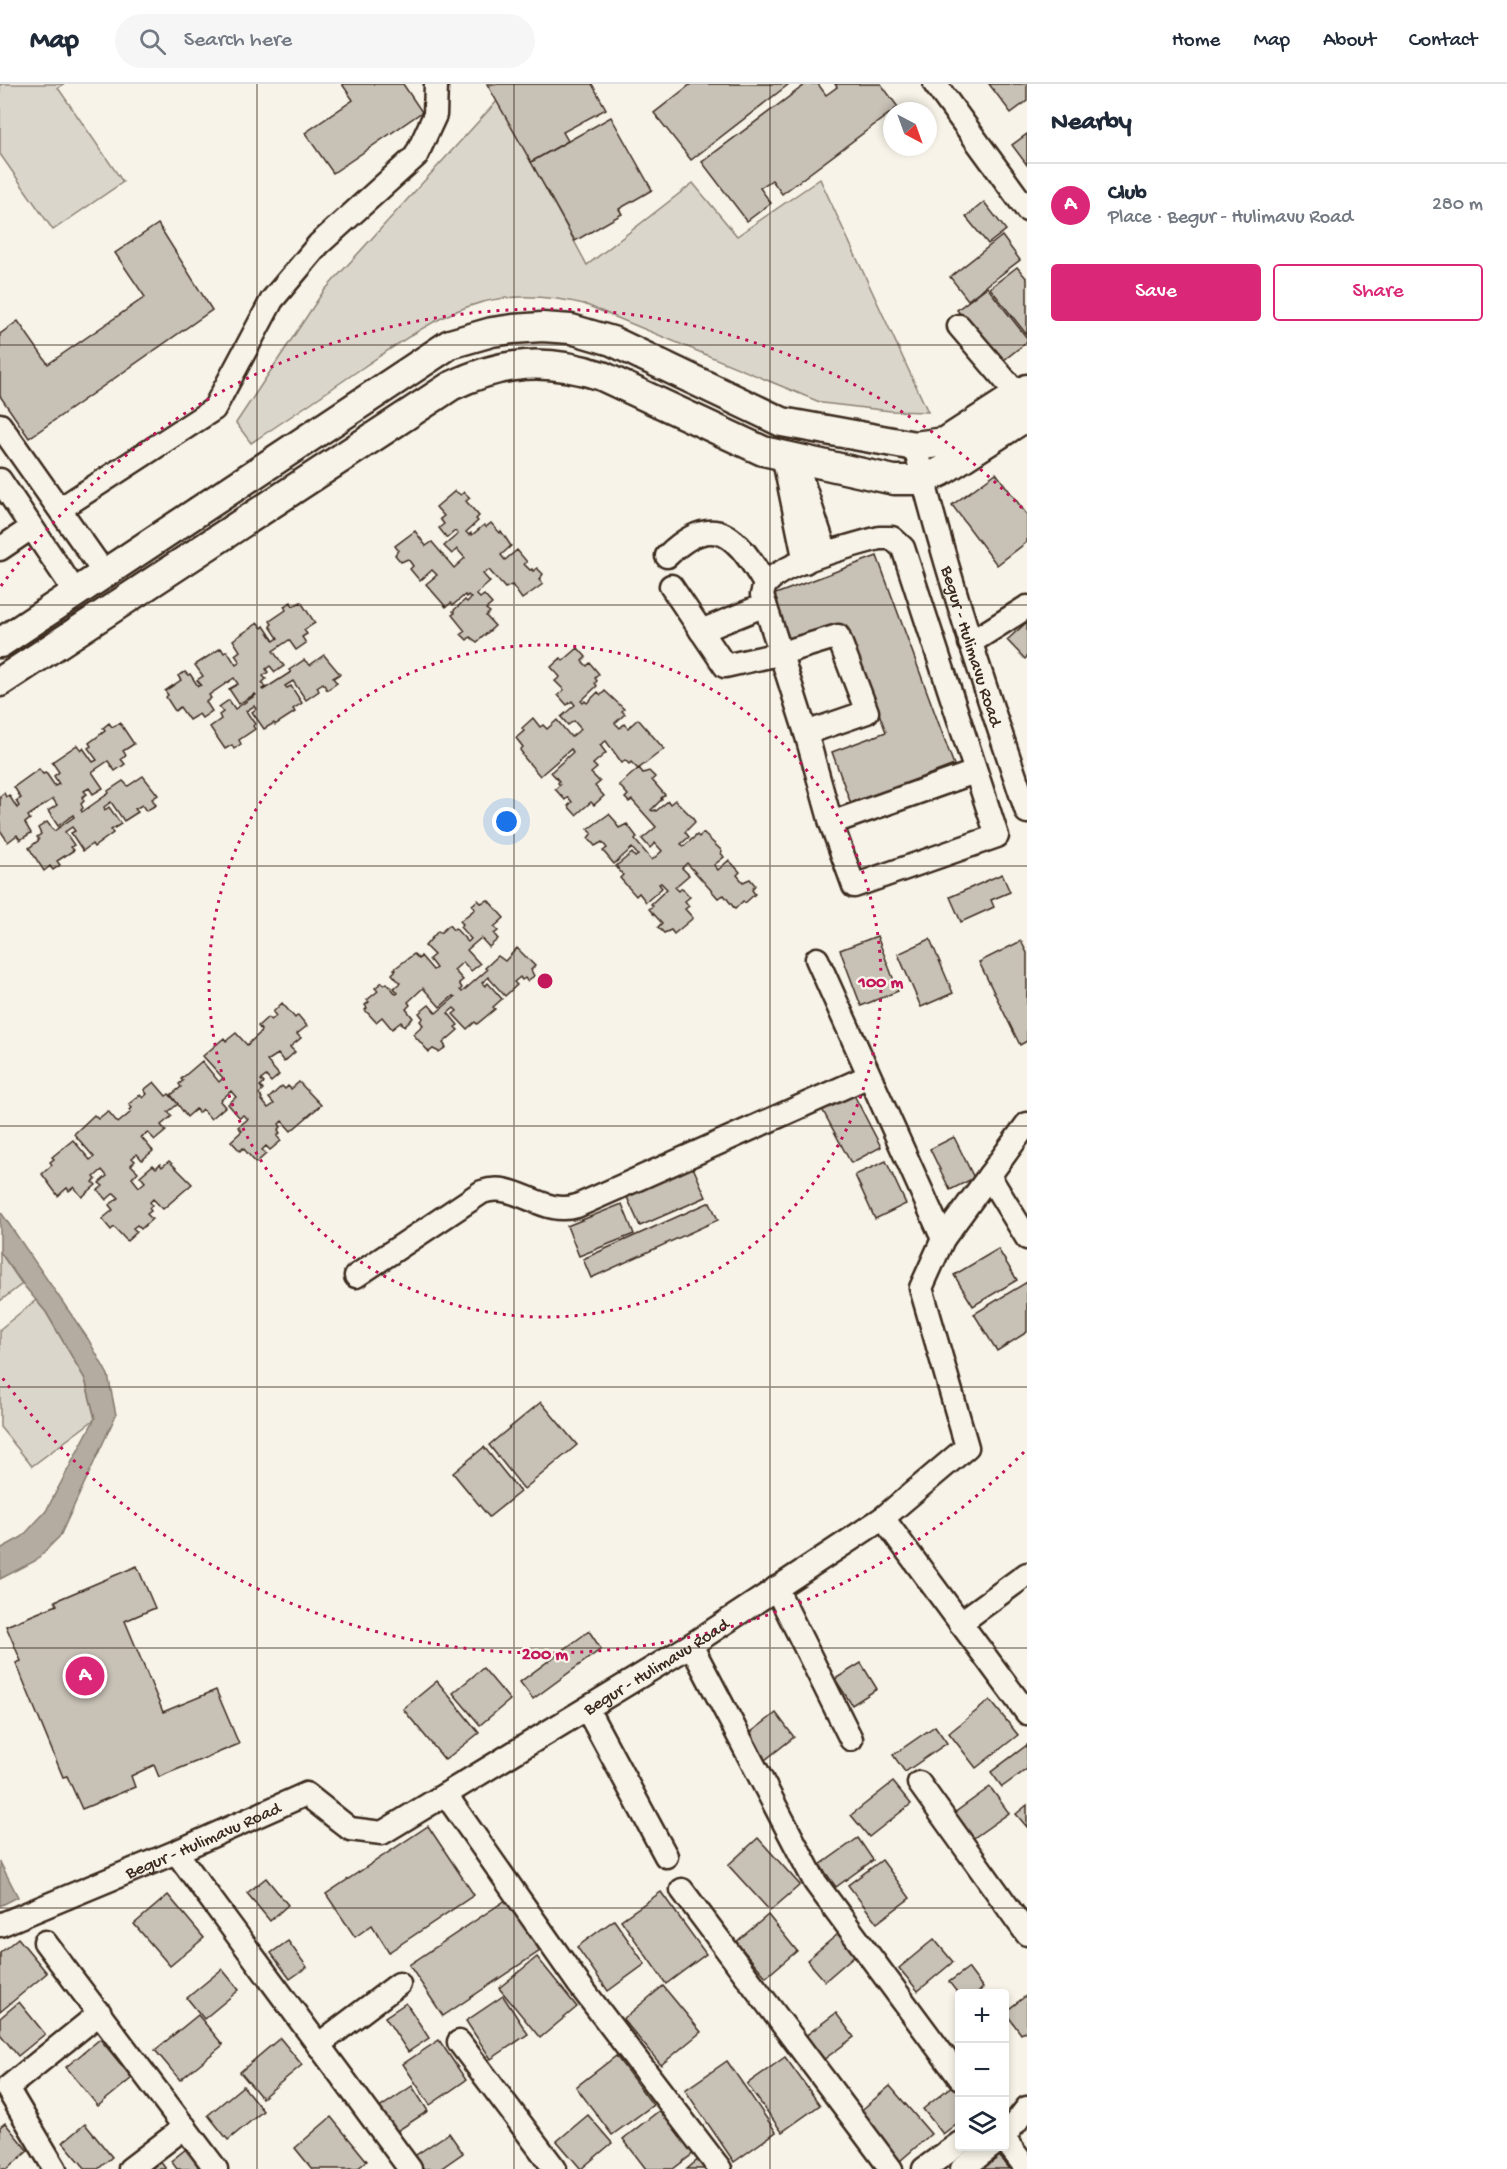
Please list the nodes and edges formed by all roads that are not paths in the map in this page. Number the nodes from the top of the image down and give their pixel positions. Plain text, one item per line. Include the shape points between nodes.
1 (436, 84) edge
2 (935, 84) edge
3 (1027, 210) edge
4 (959, 326) dead end
5 (612, 341) junction
6 (602, 376) junction
7 (1024, 400) edge
8 (0, 425) edge
9 (915, 446) junction
10 (789, 457) junction
11 (0, 480) edge
12 (923, 480) junction
13 (60, 509) junction
14 (31, 528) junction
15 (0, 549) edge
16 (826, 553) junction
17 (667, 556) dead end
18 (805, 562) junction
19 (105, 574) junction
20 (671, 586) dead end
21 (76, 593) junction
22 (765, 594) junction
23 (1027, 607) edge
24 (701, 631) junction
25 (0, 643) edge
26 (970, 643) junction
27 (779, 654) junction
28 (0, 682) edge
29 (806, 733) junction
30 (975, 772) junction
31 (1027, 812) edge
32 (831, 823) junction
33 (817, 959) dead end
34 (869, 1076) junction
35 (1027, 1124) edge
36 (989, 1176) junction
37 (1027, 1238) edge
38 (943, 1239) junction
39 (356, 1276) dead end
40 (883, 1518) junction
41 (1027, 1574) edge
42 (776, 1588) junction
43 (960, 1623) junction
44 (691, 1645) junction
45 (587, 1710) junction
46 (1027, 1713) edge
47 (850, 1739) dead end
48 (919, 1783) dead end
49 (446, 1795) junction
50 (176, 1852) junction
51 (666, 1856) dead end
52 (682, 1890) dead end
53 (0, 1925) edge
54 (1027, 1934) edge
55 (45, 1942) dead end
56 (399, 1984) dead end
57 (99, 2013) junction
58 (459, 2042) dead end
59 (318, 2045) junction
60 (955, 2071) edge
61 (1027, 2108) edge
62 (1009, 2114) edge
63 (185, 2127) junction
64 (1009, 2133) edge
65 (1009, 2144) edge
66 (955, 2147) edge
67 (985, 2151) edge
68 (55, 2169) edge
69 (130, 2169) edge
70 (216, 2169) edge
71 (410, 2169) edge
72 (555, 2169) edge
73 (720, 2169) edge
74 (891, 2169) edge
75 (924, 2169) edge
76 (962, 2169) edge
77 (1026, 2169) edge

1 - 13 street via 435,115 416,156 319,244 272,300 214,409
2 - 3 street
4 - 7 street
5 - 6 main road
5 - 9 main road via 782,422
5 - 19 main road via 571,329 542,327 492,332 450,344
6 - 10 main road via 763,451
6 - 28 main road via 563,365 522,364 485,371 451,386
7 - 9 main road via 945,442
7 - 12 main road via 942,471
8 - 13 street
9 - 12 street, Begur - Hulimavu Road
10 - 12 main road via 894,480
10 - 16 street
10 - 18 street
11 - 14 street
12 - 26 street, Begur - Hulimavu Road
13 - 19 street
14 - 15 street
14 - 21 street
16 - 18 street
16 - 30 street via 879,538 892,538 903,548
17 - 22 street via 683,540 702,532 716,532 733,540 749,556
18 - 22 street via 775,575
19 - 21 main road
20 - 24 street
21 - 25 main road
22 - 24 street
22 - 27 street
23 - 26 street
24 - 27 street via 725,666
26 - 31 street, Begur - Hulimavu Road
27 - 29 street
27 - 29 street via 838,636 867,712
29 - 32 street
30 - 32 street
30 - 32 street via 997,836 854,886
33 - 34 street
34 - 38 street
34 - 39 street via 577,1206 555,1209 500,1189 482,1192
35 - 36 street, Begur - Hulimavu Road
36 - 37 street
36 - 38 street, Begur - Hulimavu Road
38 - 40 street, Begur - Hulimavu Road via 921,1288 967,1447
40 - 42 street, Begur - Hulimavu Road
40 - 43 street
41 - 43 street
42 - 44 street, Begur - Hulimavu Road
42 - 47 street
43 - 46 street
44 - 45 street, Begur - Hulimavu Road
44 - 60 street via 814,1882
45 - 49 street, Begur - Hulimavu Road
45 - 51 street
48 - 54 street
49 - 50 street, Begur - Hulimavu Road via 382,1833 350,1829 306,1794
49 - 73 street via 578,1983
50 - 53 street, Begur - Hulimavu Road
50 - 59 street
52 - 74 street
55 - 57 street
56 - 59 street
57 - 63 street
57 - 68 street via 7,2088
58 - 72 street
59 - 71 street
61 - 62 street
61 - 64 street
63 - 69 street
63 - 70 street
65 - 77 street
66 - 75 street
67 - 76 street

